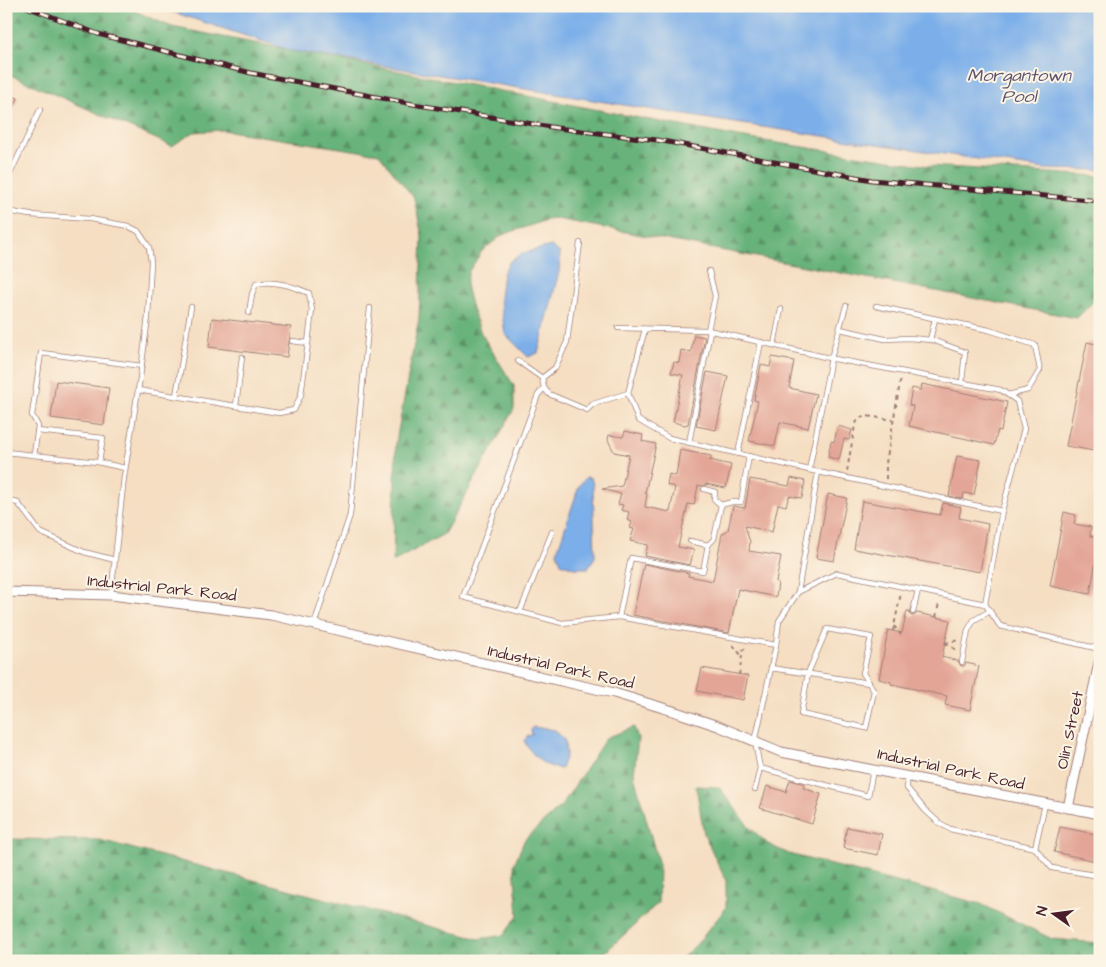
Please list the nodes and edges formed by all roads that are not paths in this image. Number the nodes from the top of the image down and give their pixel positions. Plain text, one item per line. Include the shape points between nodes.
1 (40, 110) dead end
2 (6, 205) edge
3 (6, 211) edge
4 (580, 242) dead end
5 (709, 272) dead end
6 (846, 306) dead end
7 (876, 306) dead end
8 (191, 307) dead end
9 (370, 308) dead end
10 (781, 309) dead end
11 (249, 313) dead end
12 (934, 319) junction
13 (618, 328) dead end
14 (645, 329) junction
15 (840, 329) junction
16 (709, 330) junction
17 (930, 340) junction
18 (292, 341) dead end
19 (761, 342) junction
20 (308, 343) junction
21 (774, 345) junction
22 (242, 357) dead end
23 (832, 358) junction
24 (518, 361) dead end
25 (142, 366) junction
26 (542, 378) junction
27 (962, 383) junction
28 (544, 388) junction
29 (138, 390) junction
30 (628, 393) junction
31 (1008, 395) junction
32 (176, 396) junction
33 (236, 406) junction
34 (37, 431) junction
35 (689, 443) junction
36 (6, 452) edge
37 (738, 454) junction
38 (34, 455) junction
39 (749, 456) junction
40 (99, 462) junction
41 (125, 468) junction
42 (808, 470) junction
43 (818, 472) junction
44 (704, 489) dead end
45 (6, 500) edge
46 (721, 506) junction
47 (1002, 511) junction
48 (552, 532) dead end
49 (690, 542) dead end
50 (708, 545) junction
51 (115, 560) junction
52 (918, 590) junction
53 (6, 592) edge
54 (798, 592) junction
55 (111, 595) junction
56 (985, 604) junction
57 (520, 612) junction
58 (913, 612) dead end
59 (990, 612) junction
60 (618, 617) junction
61 (314, 625) junction
62 (776, 645) junction
63 (1100, 649) edge
64 (1100, 658) edge
65 (962, 662) dead end
66 (771, 668) junction
67 (808, 673) junction
68 (869, 683) junction
69 (1095, 704) edge
70 (755, 742) junction
71 (760, 768) junction
72 (873, 769) junction
73 (908, 775) junction
74 (755, 789) dead end
75 (1045, 804) junction
76 (1068, 808) junction
77 (1100, 814) edge
78 (1035, 848) junction
79 (1100, 876) edge

1 - 2 lane via 9,176
3 - 25 lane via 30,216 90,219 138,231 149,247 151,262
4 - 26 lane via 567,342 555,368
5 - 16 lane via 715,296
6 - 15 lane
7 - 12 lane
8 - 32 lane
9 - 61 lane via 350,515
10 - 21 lane
11 - 20 lane via 256,284 264,282 296,287 309,293 312,310
12 - 17 lane
12 - 31 lane via 989,330 1035,346 1040,370 1028,390
13 - 14 lane
14 - 16 lane
14 - 30 lane
15 - 17 lane via 885,339
15 - 23 lane
16 - 19 lane
16 - 35 lane
17 - 27 lane via 965,352
18 - 20 lane
19 - 21 lane
19 - 37 lane
20 - 33 lane via 301,395 294,410 279,413
21 - 23 lane
22 - 33 lane
23 - 27 lane
23 - 42 lane
24 - 26 lane
25 - 29 lane
25 - 34 lane via 41,353 32,415
26 - 28 lane
27 - 31 lane via 1001,390
28 - 30 lane via 549,394 586,410 593,404
28 - 57 lane via 538,395 463,597
29 - 32 lane
29 - 41 lane
30 - 35 lane via 638,420 669,438
31 - 47 lane via 1017,401 1024,429
32 - 33 lane
34 - 38 lane
34 - 40 lane via 103,438
35 - 37 lane
36 - 38 lane
37 - 39 lane
38 - 40 lane
39 - 42 lane
39 - 46 lane via 741,502
40 - 41 lane
41 - 51 lane
42 - 43 lane
43 - 47 lane
43 - 54 lane
44 - 46 lane via 716,492 714,499
45 - 51 lane via 18,503 40,532 84,552
46 - 50 lane via 714,539
47 - 56 lane
48 - 57 lane
49 - 50 lane
50 - 60 lane via 703,570 631,558
51 - 55 lane
52 - 54 lane via 837,573
52 - 56 lane
52 - 58 lane
53 - 55 street, Industrial Park Road
54 - 62 lane via 779,621
55 - 61 street, Industrial Park Road via 271,615
56 - 59 lane
57 - 60 lane via 562,623
59 - 63 lane via 1000,626
59 - 65 lane via 974,620 968,630
60 - 62 lane
61 - 70 street, Industrial Park Road via 614,693
62 - 66 lane
64 - 69 street, Olin Street
66 - 67 lane
66 - 70 lane
67 - 68 lane
67 - 68 lane via 827,629 871,637 863,673
67 - 68 lane via 802,714 866,728 874,690
69 - 76 street, Olin Street
70 - 71 lane
70 - 72 street, Industrial Park Road via 781,752
71 - 72 lane via 868,796
71 - 74 lane
72 - 73 street, Industrial Park Road
73 - 75 street, Industrial Park Road
73 - 78 lane via 907,788 925,810 950,829
75 - 76 street, Industrial Park Road
75 - 78 lane
76 - 77 street, Industrial Park Road
78 - 79 lane via 1052,868

